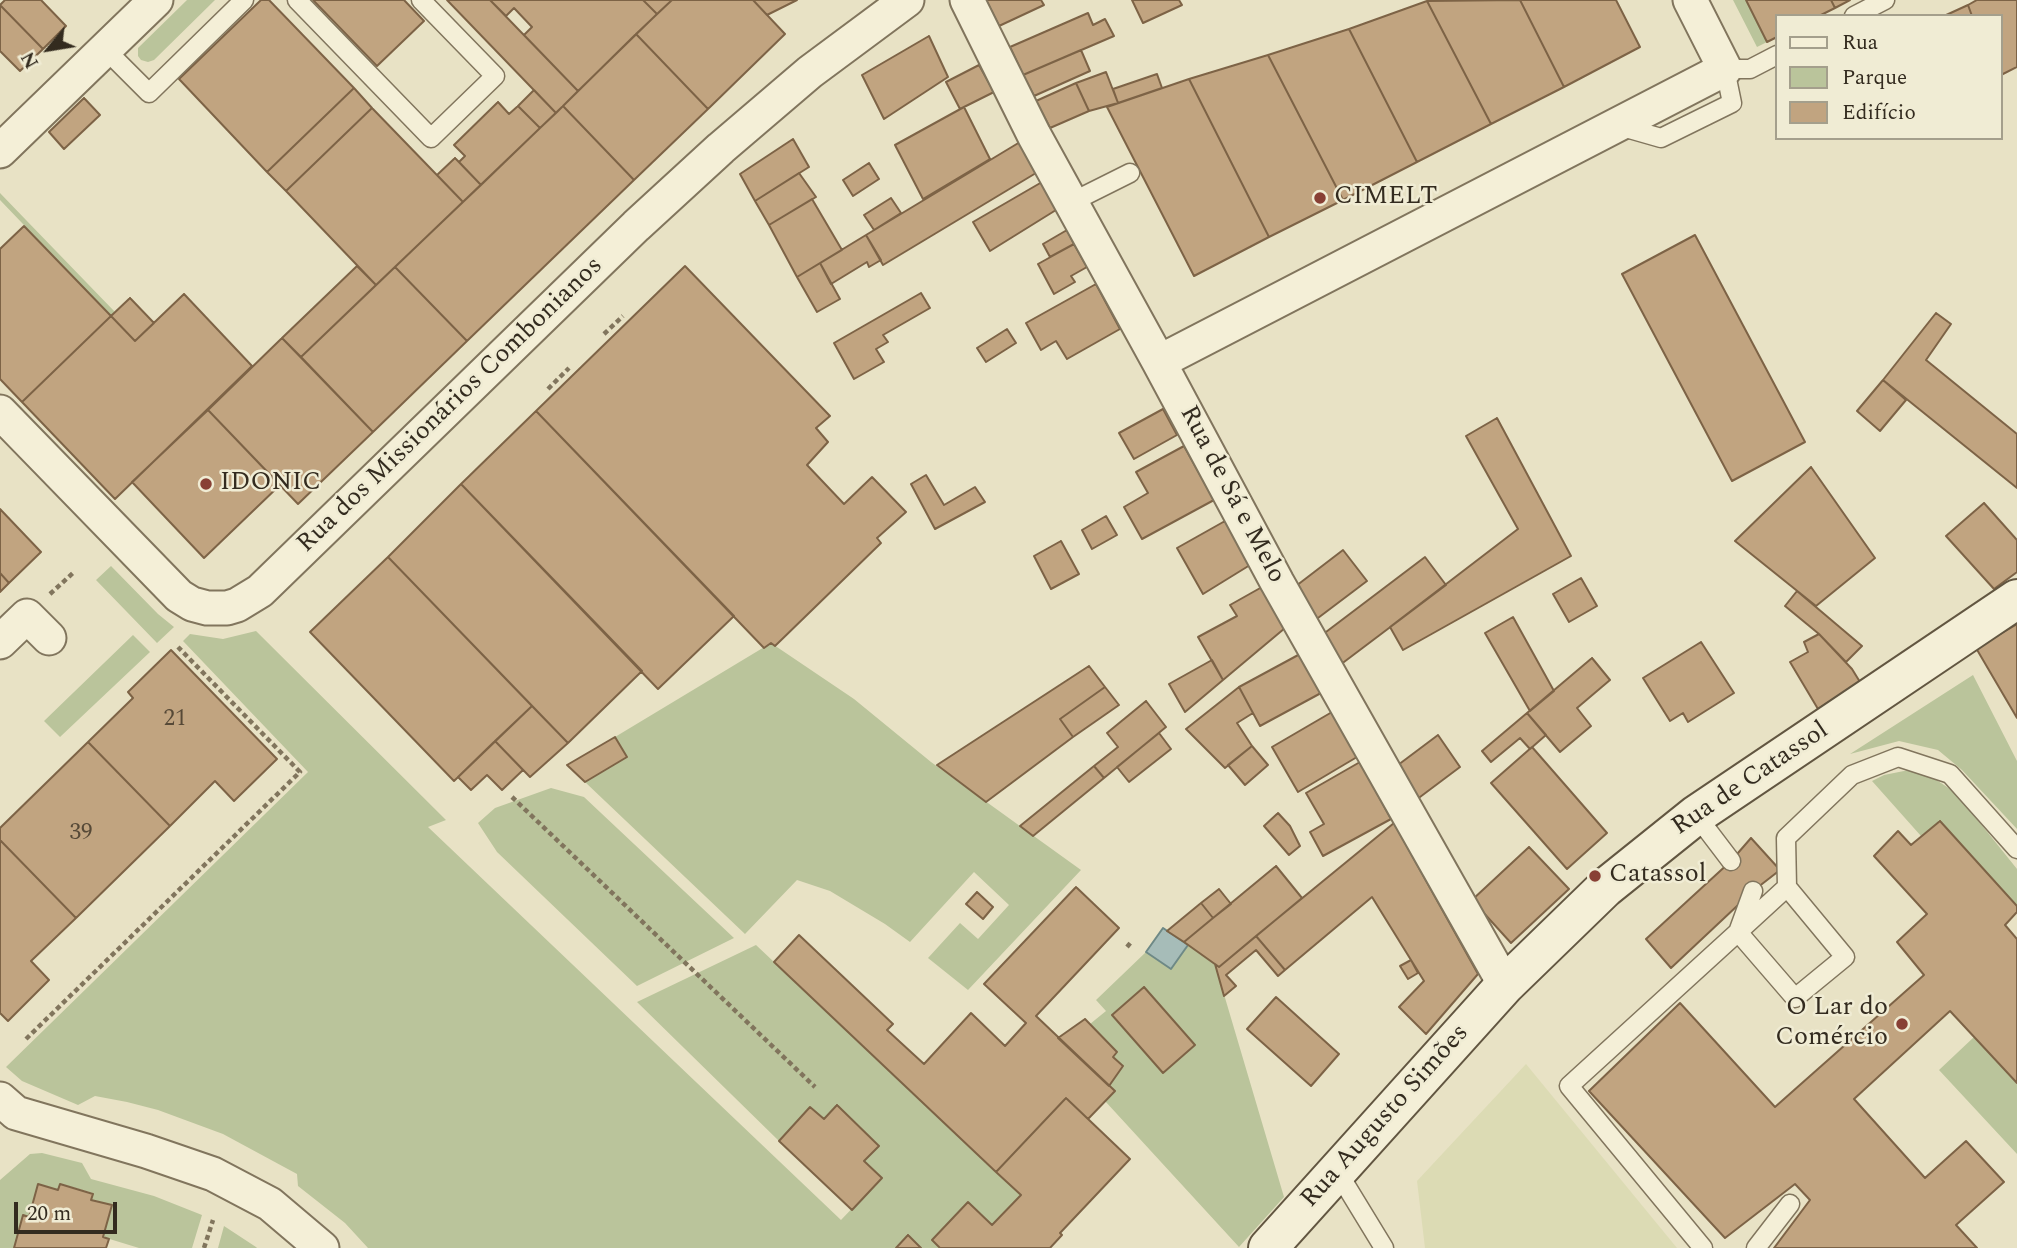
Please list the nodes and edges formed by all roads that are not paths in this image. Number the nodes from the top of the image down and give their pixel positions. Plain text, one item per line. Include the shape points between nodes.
1 (156, 0) edge
2 (244, 0) edge
3 (297, 0) edge
4 (421, 0) edge
5 (907, 0) edge
6 (967, 0) edge
7 (1690, 0) edge
8 (1885, 0) edge
9 (1858, 14) edge
10 (105, 49) junction
11 (1776, 56) edge
12 (1725, 69) junction
13 (0, 151) edge
14 (1130, 173) dead end
15 (1072, 202) junction
16 (1159, 362) junction
17 (0, 412) edge
18 (2017, 599) edge
19 (49, 638) dead end
20 (0, 642) edge
21 (1696, 815) junction
22 (2017, 849) edge
23 (1731, 861) dead end
24 (1787, 887) junction
25 (1753, 891) dead end
26 (1738, 932) junction
27 (1505, 985) junction
28 (5, 1117) edge
29 (1337, 1171) junction
30 (1790, 1204) dead end
31 (322, 1248) edge
32 (1268, 1248) edge
33 (1384, 1248) edge
34 (1703, 1248) edge
35 (1756, 1248) edge

1 - 10 street
2 - 10 lane via 149,93
3 - 4 lane via 431,138 495,76
5 - 17 street, Rua dos Missionários Combonianos via 810,72 722,148 260,592 237,605 207,608 179,596
6 - 15 street, Rua de Sá e Melo
7 - 12 street
8 - 9 lane
10 - 13 street
11 - 12 lane via 1749,69
12 - 16 street
14 - 15 lane
15 - 16 street, Rua de Sá e Melo
16 - 27 street, Rua de Sá e Melo via 1277,582
18 - 21 main road, Rua de Catassol
19 - 20 street via 27,616
21 - 23 lane
21 - 27 main road, Rua de Catassol via 1605,888
22 - 24 lane via 1950,774 1898,757 1852,775 1786,838
24 - 26 lane
24 - 26 lane via 1845,957 1795,998
25 - 26 lane
26 - 34 lane via 1569,1086
27 - 29 main road, Rua Augusto Simões
28 - 31 street via 146,1151 213,1174 270,1204
29 - 32 main road, Rua Augusto Simões
29 - 33 lane
30 - 35 lane

